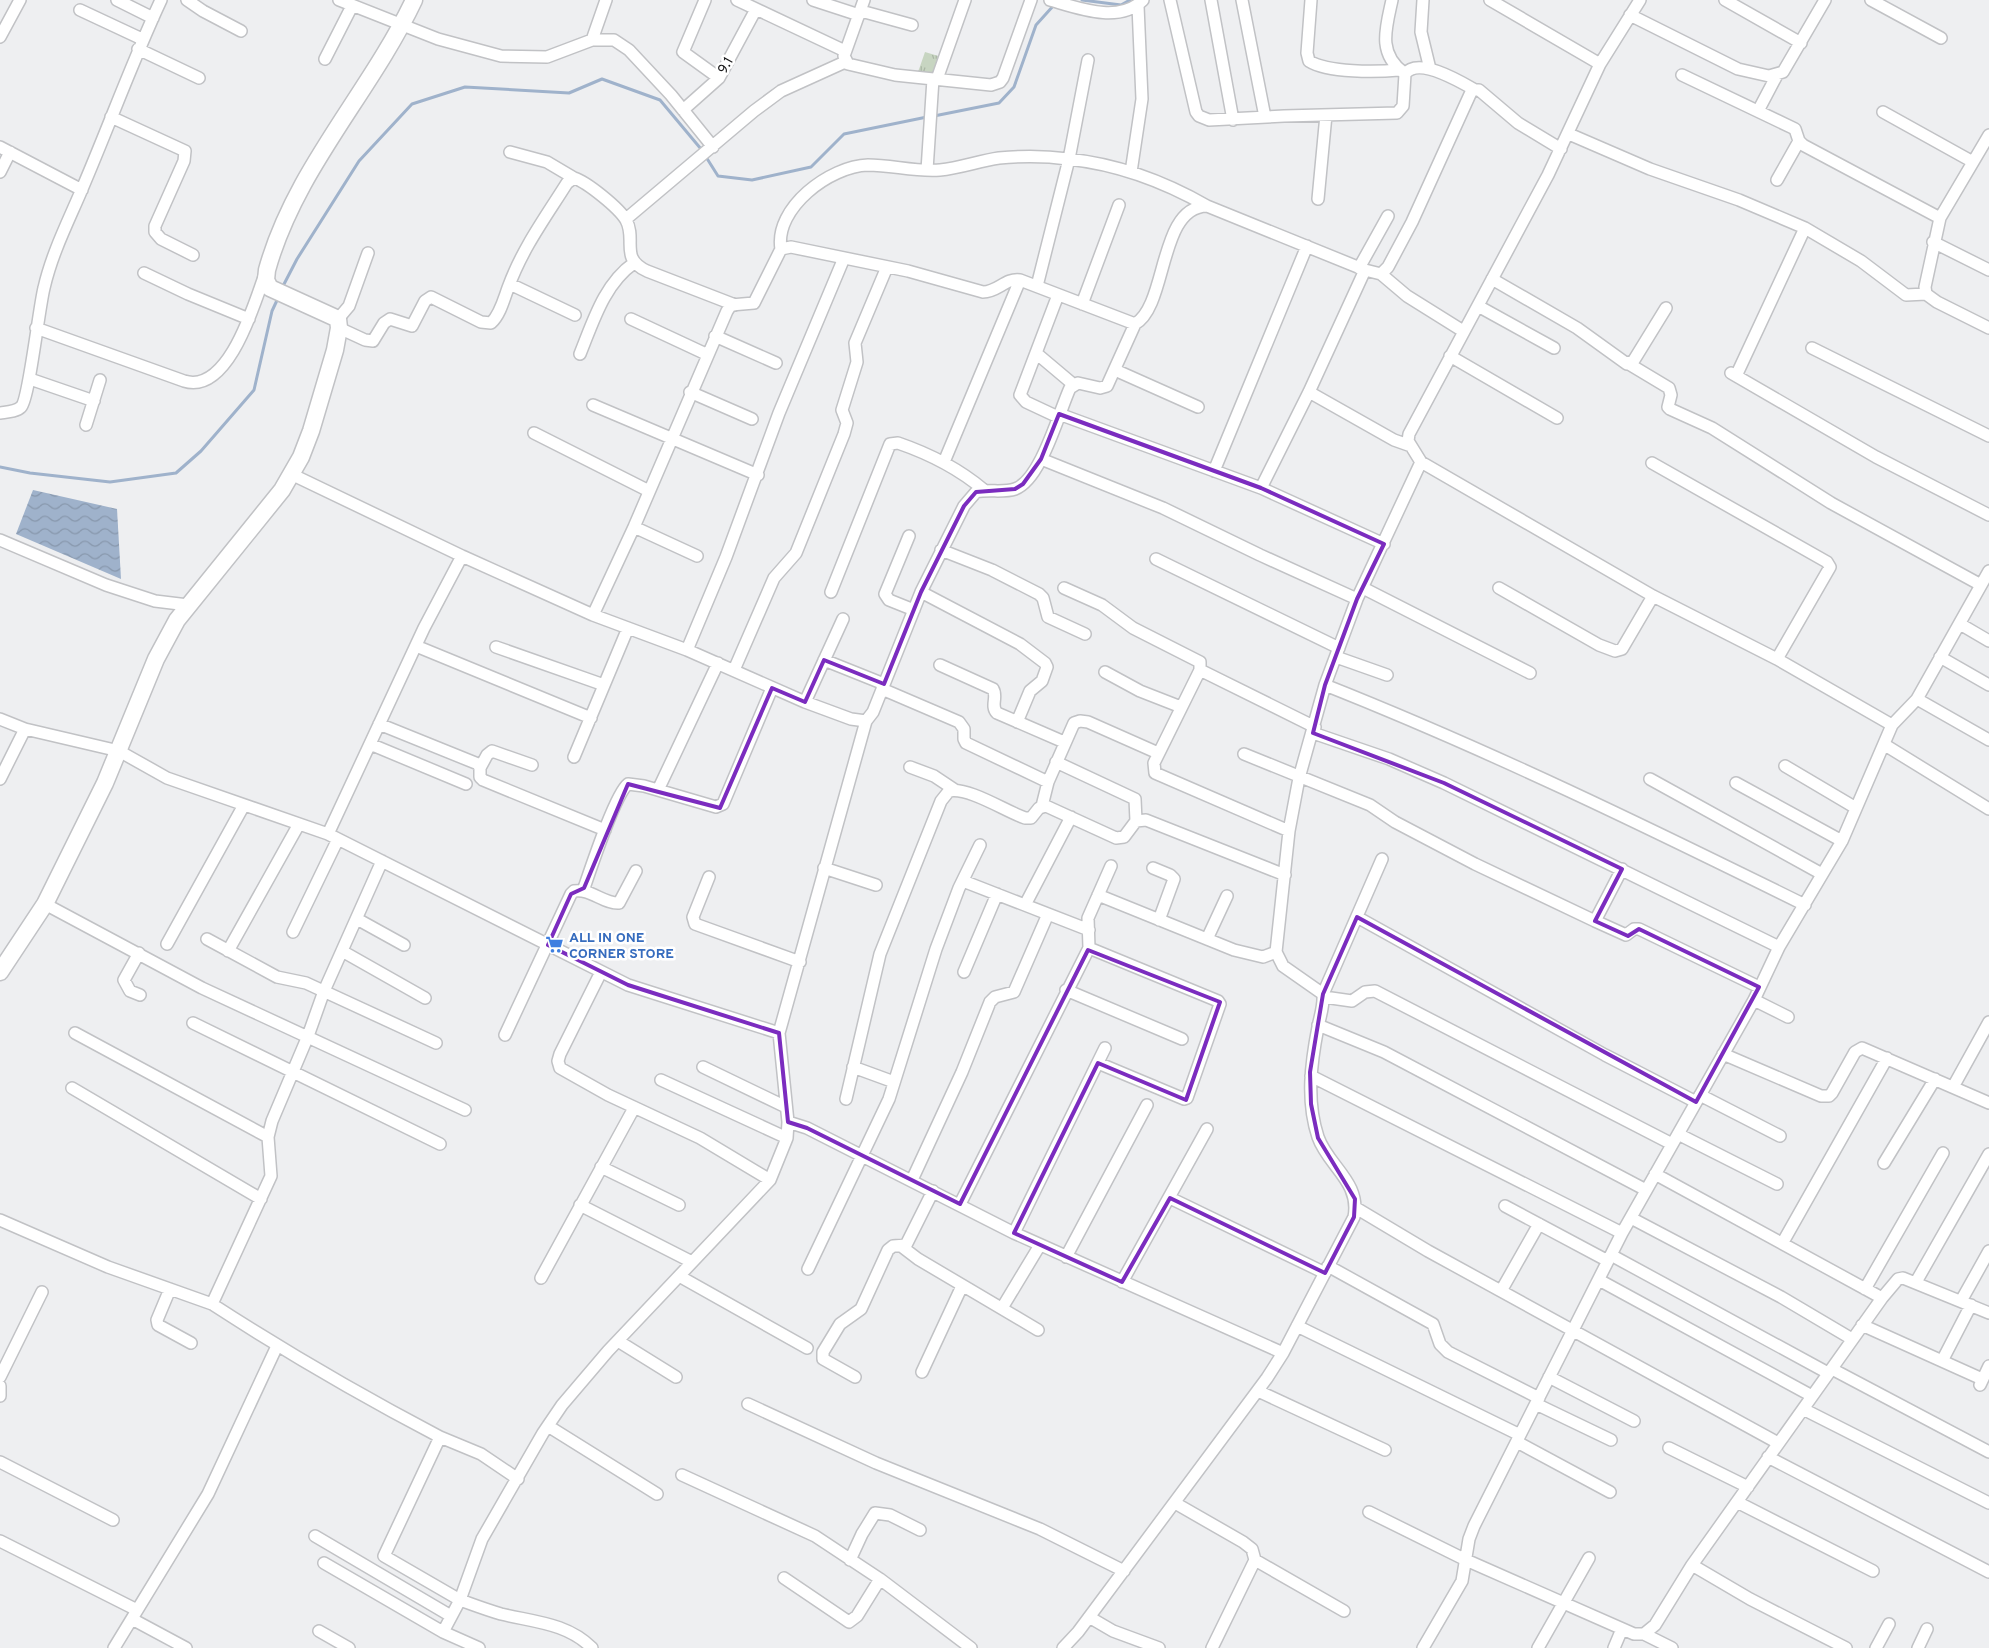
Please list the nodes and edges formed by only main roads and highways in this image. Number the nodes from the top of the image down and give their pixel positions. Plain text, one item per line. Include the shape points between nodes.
1 (414, 0) edge
2 (0, 972) edge

1 - 2 main road via 401,26 319,154 282,230 267,270 266,280 270,288 338,324 335,350 311,431 291,474 267,510 188,605 156,659 119,751 45,904

